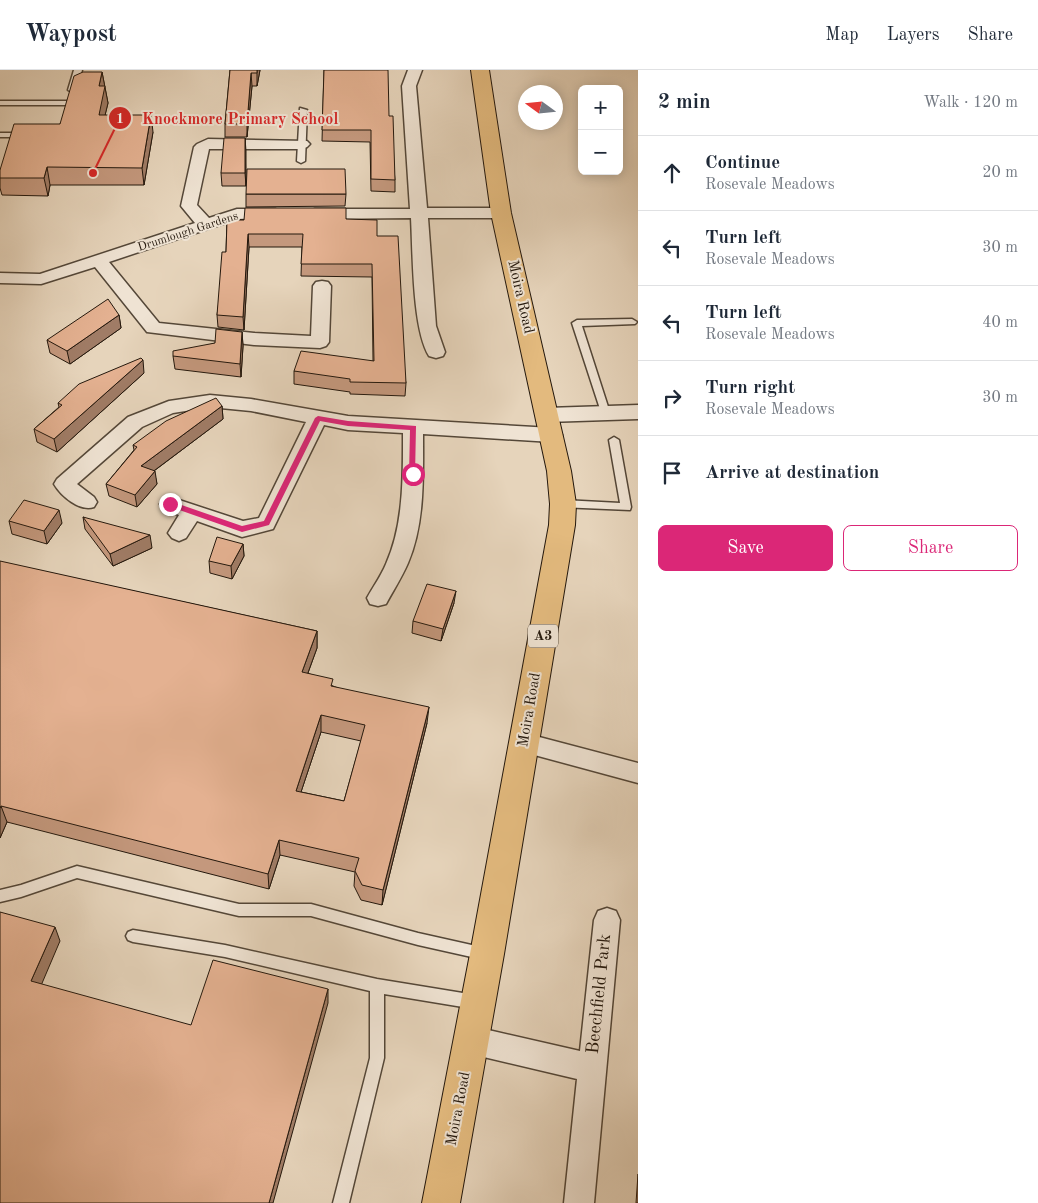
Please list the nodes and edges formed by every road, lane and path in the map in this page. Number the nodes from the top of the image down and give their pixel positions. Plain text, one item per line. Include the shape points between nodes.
1 (78, 70) edge
2 (415, 70) edge
3 (480, 70) edge
4 (0, 102) edge
5 (303, 110) dead end
6 (0, 135) edge
7 (29, 135) edge
8 (302, 144) junction
9 (301, 161) dead end
10 (419, 214) junction
11 (501, 214) junction
12 (206, 225) junction
13 (99, 261) junction
14 (0, 278) edge
15 (322, 286) dead end
16 (632, 322) dead end
17 (436, 352) dead end
18 (638, 412) edge
19 (605, 413) junction
20 (318, 418) junction
21 (549, 425) junction
22 (413, 428) junction
23 (614, 440) dead end
24 (64, 484) junction
25 (44, 487) dead end
26 (87, 502) dead end
27 (170, 504) dead end
28 (563, 504) junction
29 (192, 512) junction
30 (179, 533) dead end
31 (378, 598) dead end
32 (524, 743) junction
33 (638, 773) edge
34 (0, 896) edge
35 (607, 920) dead end
36 (133, 936) dead end
37 (487, 954) junction
38 (377, 986) junction
39 (478, 1003) junction
40 (471, 1040) junction
41 (591, 1068) junction
42 (341, 1203) edge
43 (441, 1203) edge
44 (578, 1203) edge

1 - 4 lane via 67,107
2 - 10 street via 409,86
3 - 11 highway, Moira Road / A3
5 - 8 lane
6 - 7 lane
8 - 9 lane
8 - 12 street via 208,144 202,147 189,206
10 - 11 street, Drumlough Gardens
10 - 12 street, Drumlough Gardens via 237,214
10 - 17 street via 427,326
11 - 21 highway, Moira Road / A3
12 - 13 street, Drumlough Gardens
13 - 14 street, Drumlough Gardens via 40,279
13 - 15 street via 153,328 254,340 320,342
16 - 19 lane via 577,322
18 - 19 street
19 - 21 street
20 - 22 street
20 - 24 street via 210,401 169,408 135,422
20 - 29 street via 266,524 242,529
21 - 22 street
21 - 28 highway, Moira Road / A3
22 - 31 street via 413,474 407,526 397,564
23 - 28 lane via 626,507
24 - 25 street
24 - 26 street
27 - 29 street
28 - 32 highway, Moira Road / A3
29 - 30 street
32 - 33 street
32 - 37 highway, Moira Road / A3
34 - 37 lane via 77,872 239,910 311,910
35 - 41 street, Beechfield Park
36 - 38 lane via 191,943
37 - 39 highway, Moira Road / A3
38 - 39 lane
38 - 42 lane via 377,1058
39 - 40 highway, Moira Road / A3
40 - 41 street, Beechfield Park
40 - 43 highway, Moira Road / A3
41 - 44 street, Beechfield Park

